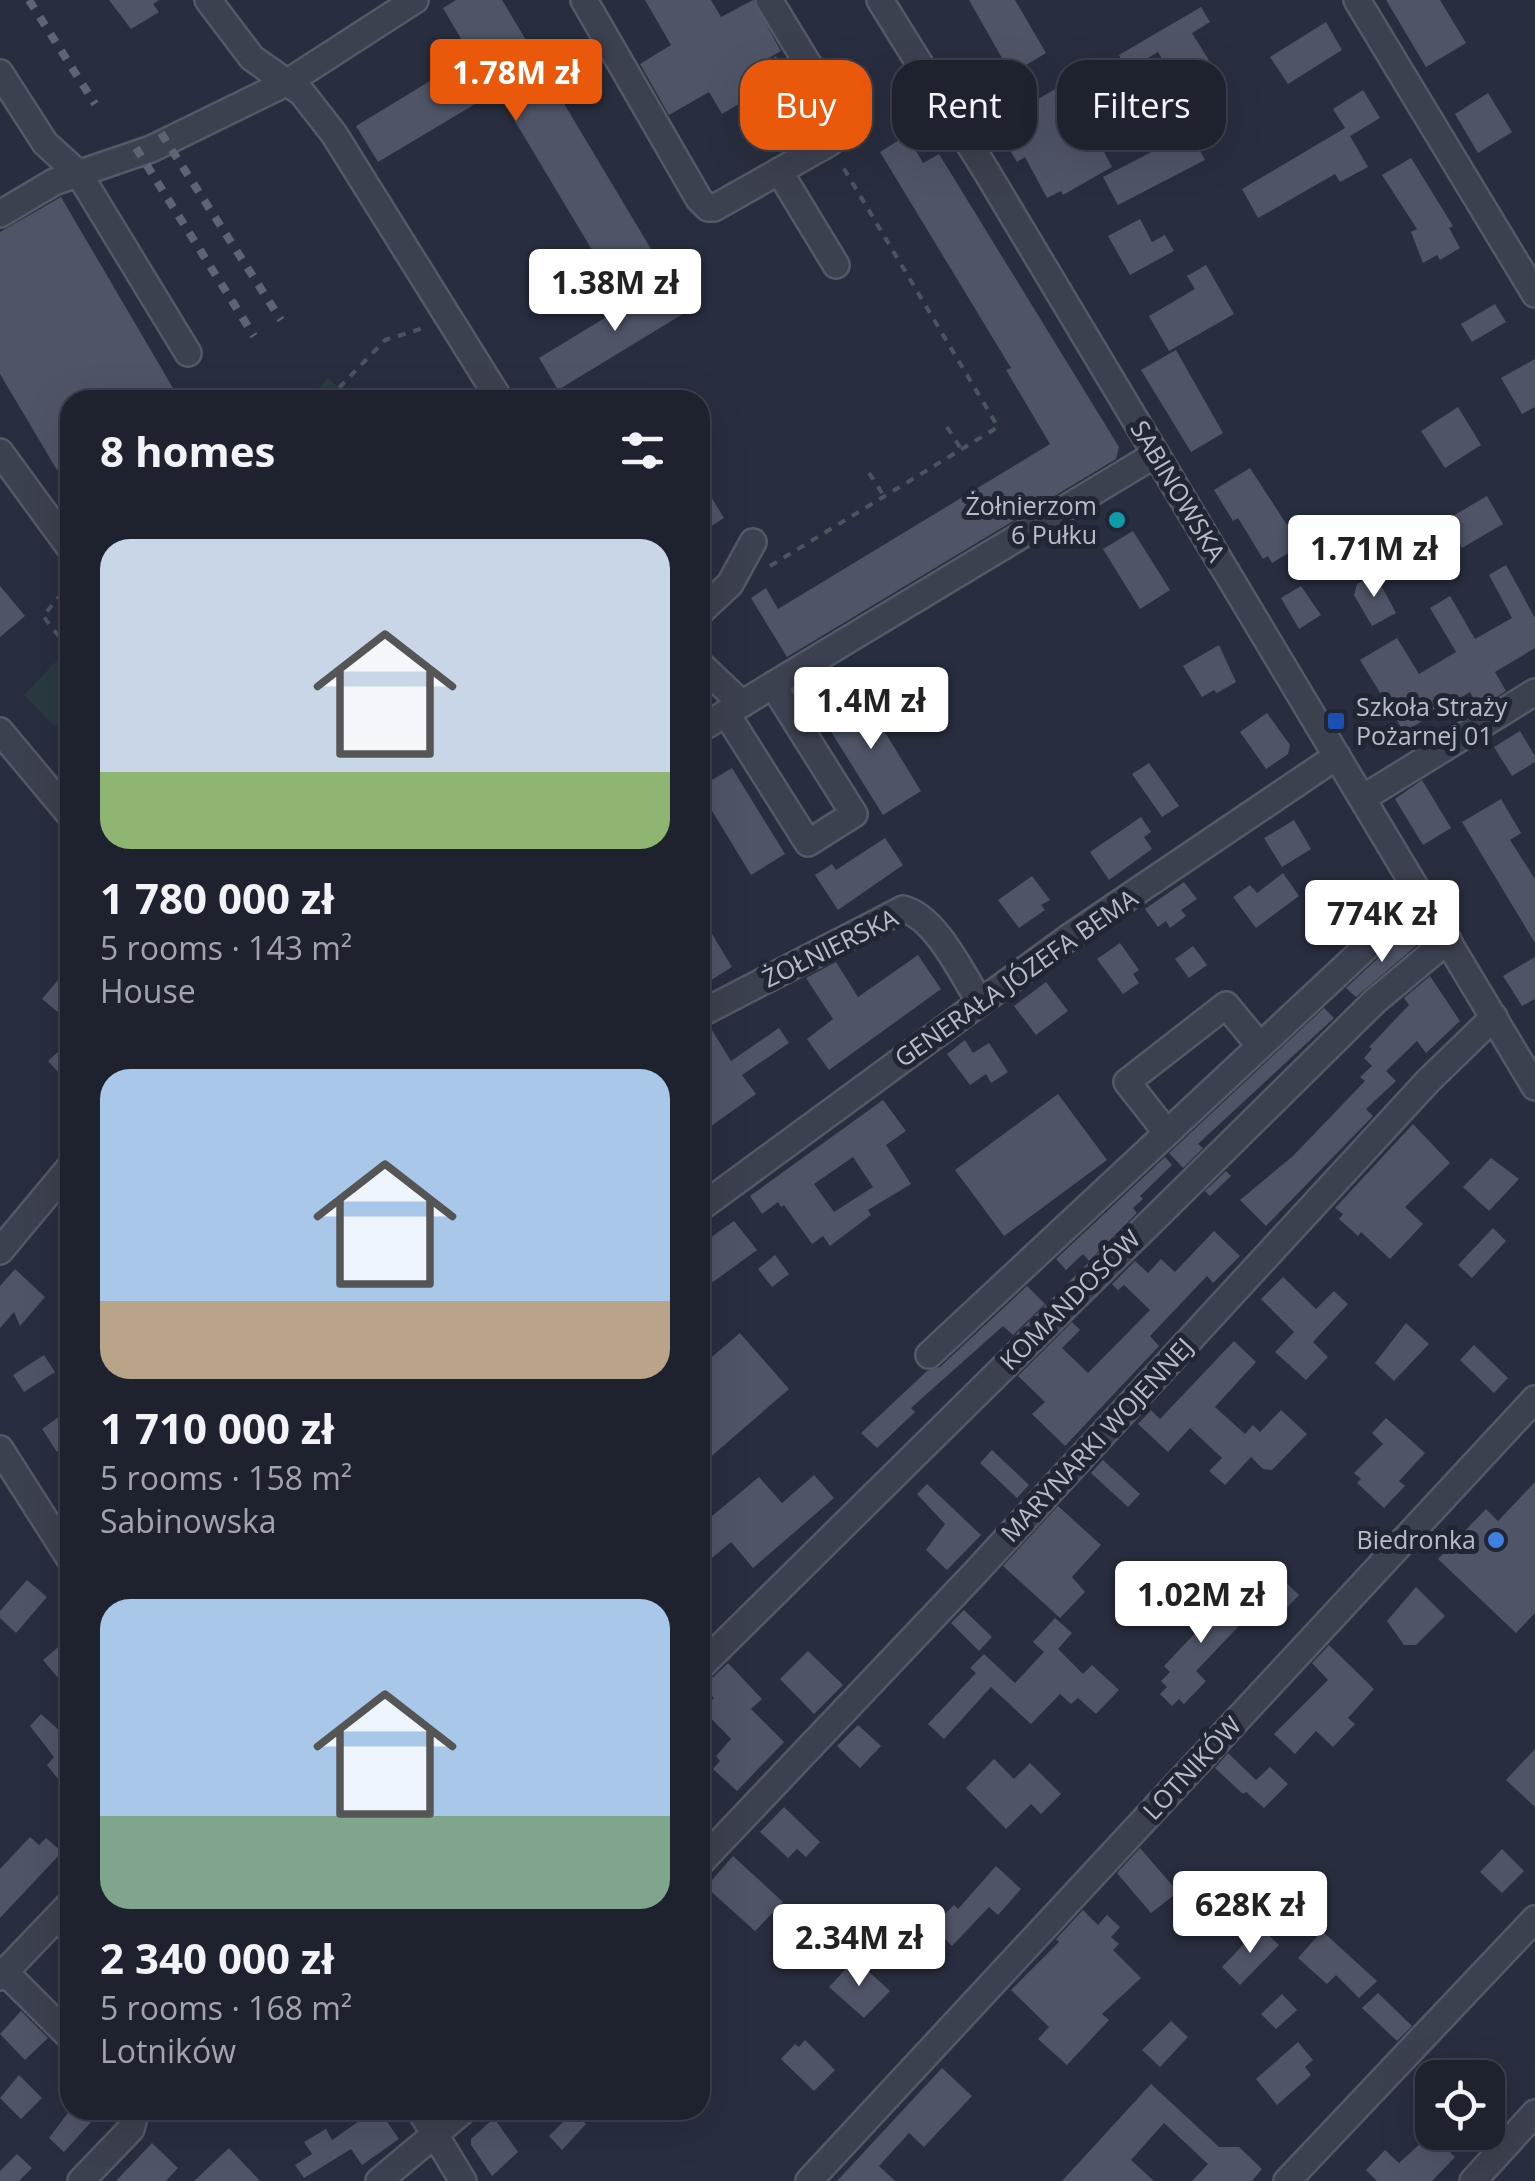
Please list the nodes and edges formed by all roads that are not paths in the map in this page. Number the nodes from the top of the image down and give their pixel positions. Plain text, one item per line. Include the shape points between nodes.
1 (208, 0) edge
2 (416, 0) edge
3 (584, 0) edge
4 (769, 0) edge
5 (880, 0) edge
6 (1357, 0) edge
7 (0, 72) edge
8 (288, 82) junction
9 (779, 171) junction
10 (79, 174) junction
11 (0, 214) edge
12 (836, 265) dead end
13 (1535, 294) edge
14 (188, 354) dead end
15 (494, 390) edge
16 (0, 452) edge
17 (1156, 454) junction
18 (60, 534) edge
19 (753, 542) dead end
20 (710, 603) edge
21 (710, 677) edge
22 (772, 685) junction
23 (1535, 692) edge
24 (734, 708) junction
25 (710, 723) edge
26 (0, 731) edge
27 (1338, 756) junction
28 (1363, 798) junction
29 (60, 804) edge
30 (1421, 896) junction
31 (1448, 940) junction
32 (980, 1002) junction
33 (710, 1009) edge
34 (1494, 1017) junction
35 (1260, 1046) junction
36 (1535, 1087) edge
37 (1167, 1133) junction
38 (60, 1179) edge
39 (710, 1201) edge
40 (0, 1250) edge
41 (930, 1354) dead end
42 (1535, 1398) edge
43 (0, 1449) edge
44 (60, 1543) edge
45 (710, 1657) edge
46 (710, 1852) edge
47 (60, 1914) edge
48 (1535, 1918) edge
49 (2, 1974) edge
50 (60, 2028) edge
51 (1535, 2114) edge
52 (133, 2120) edge
53 (426, 2120) edge
54 (453, 2120) edge
55 (436, 2136) junction
56 (81, 2181) edge
57 (379, 2181) edge
58 (463, 2181) edge
59 (809, 2181) edge
60 (1287, 2181) edge
61 (1472, 2181) edge

1 - 8 street via 252,58
2 - 8 street
3 - 9 street via 703,204 720,206
4 - 9 street via 844,124 840,136
5 - 17 street, SABINOWSKA
6 - 13 street
7 - 10 street via 45,144
8 - 10 street via 151,149
8 - 15 street via 334,134
9 - 12 street
10 - 11 street
10 - 14 street
16 - 18 street
17 - 22 street
17 - 27 street, SABINOWSKA
19 - 20 street via 730,584
21 - 24 street
22 - 24 street
22 - 24 street via 854,814 808,843
23 - 28 street
24 - 25 street
26 - 29 street
27 - 28 street, SABINOWSKA
27 - 32 street, GENERAŁA JÓZEFA BEMA
28 - 30 street, SABINOWSKA
30 - 31 street, SABINOWSKA
30 - 35 street
31 - 34 street, SABINOWSKA
31 - 45 street, KOMANDOSÓW via 1335,1040
32 - 33 street, ŻOŁNIERSKA via 929,924 902,909
32 - 39 street, GENERAŁA JÓZEFA BEMA
34 - 36 street, SABINOWSKA
34 - 46 street, MARYNARKI WOJENNEJ
35 - 37 street
35 - 37 street via 1226,1005 1126,1082
37 - 41 street
38 - 40 street
42 - 59 street, LOTNIKÓW
43 - 44 street
47 - 49 street
48 - 60 street
49 - 50 street
51 - 61 street
52 - 56 street
53 - 55 street
54 - 55 street
55 - 57 street
55 - 58 street

